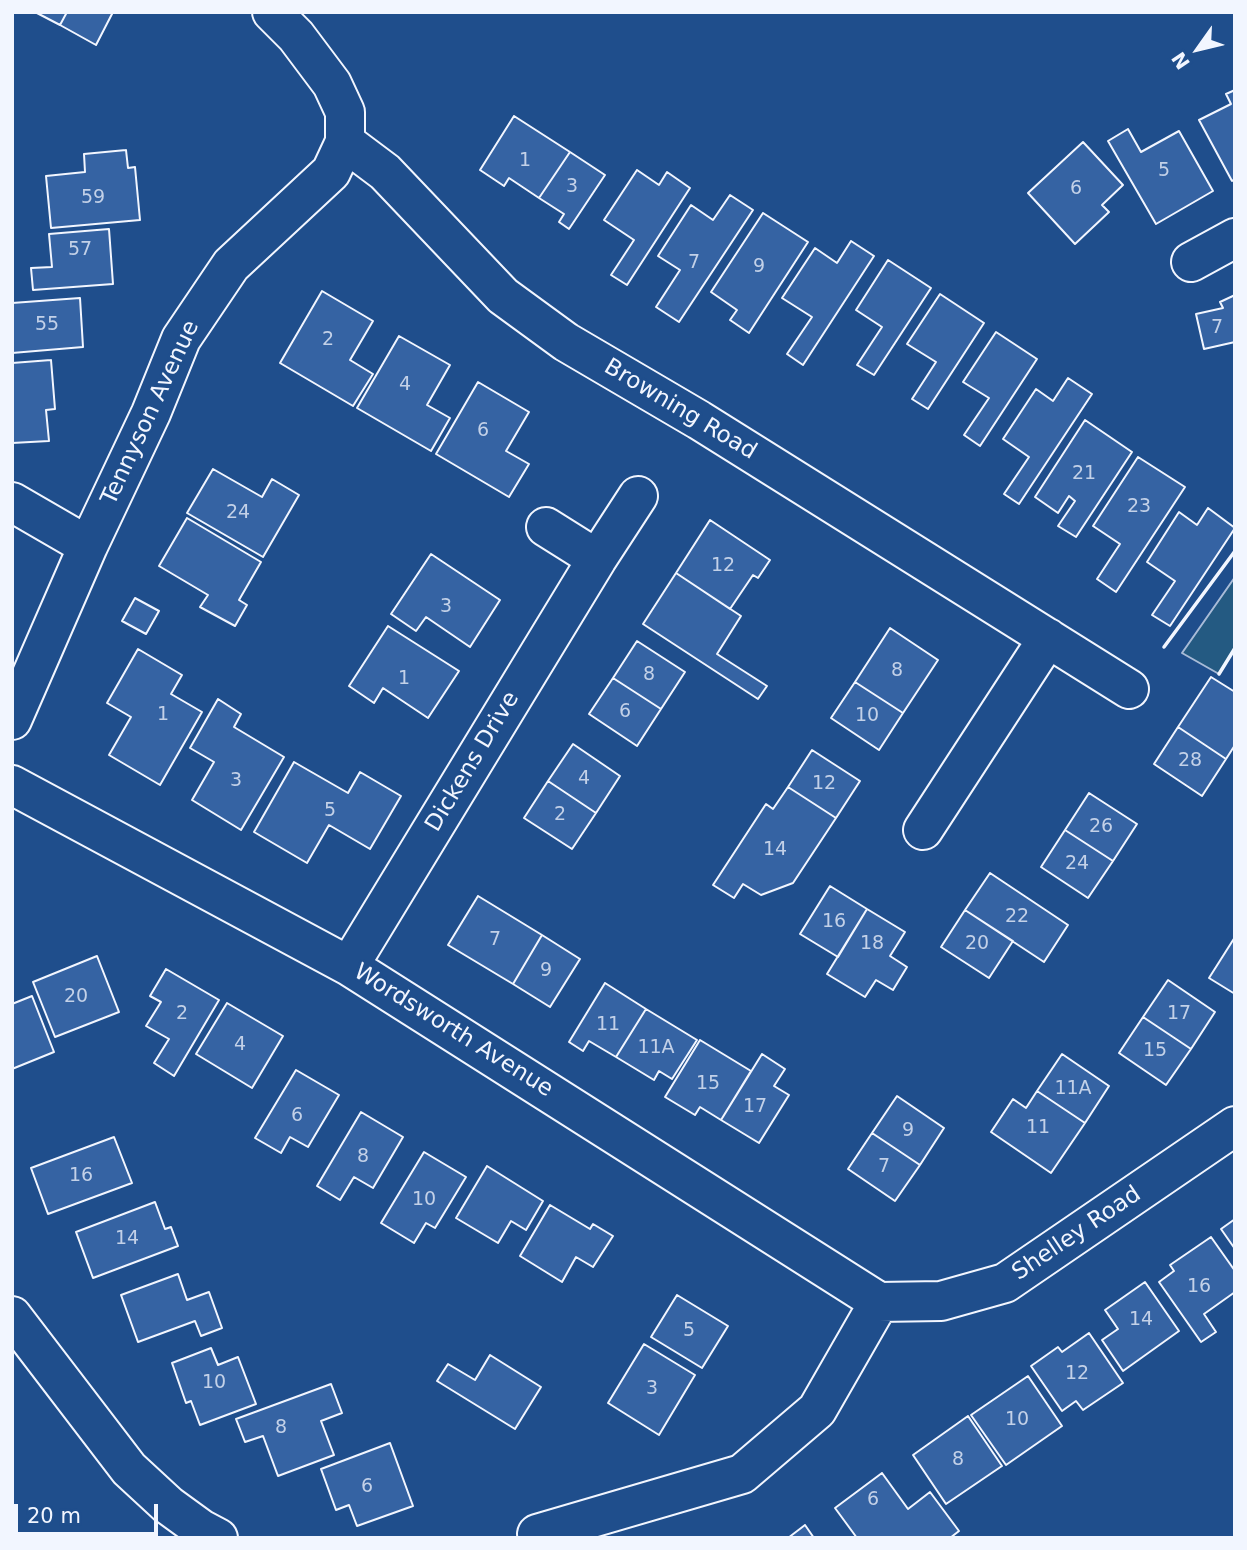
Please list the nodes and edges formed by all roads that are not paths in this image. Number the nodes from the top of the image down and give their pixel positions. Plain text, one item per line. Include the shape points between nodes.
1 (272, 12) edge
2 (345, 142) junction
3 (1235, 238) edge
4 (1191, 262) dead end
5 (638, 496) dead end
6 (12, 502) edge
7 (545, 527) dead end
8 (88, 546) junction
9 (597, 559) junction
10 (1048, 638) junction
11 (1129, 689) dead end
12 (12, 720) edge
13 (12, 785) edge
14 (923, 830) dead end
15 (349, 965) junction
16 (1235, 1126) edge
17 (879, 1302) junction
18 (12, 1316) edge
19 (537, 1534) dead end
20 (218, 1538) edge

1 - 2 street via 332,84 345,112
2 - 8 street, Tennyson Avenue via 331,172 231,265 181,339
2 - 10 street, Browning Road via 385,172 503,296 566,342
3 - 4 street
5 - 9 street, Dickens Drive
6 - 8 street
7 - 9 street
8 - 12 street, Tennyson Avenue
9 - 15 street, Dickens Drive
10 - 11 street, Browning Road
10 - 14 street
13 - 15 street, Wordsworth Avenue
15 - 17 street, Wordsworth Avenue
16 - 17 street, Shelley Road via 1005,1283 941,1301
17 - 19 street via 817,1410 741,1474
18 - 20 street via 128,1469 168,1505

